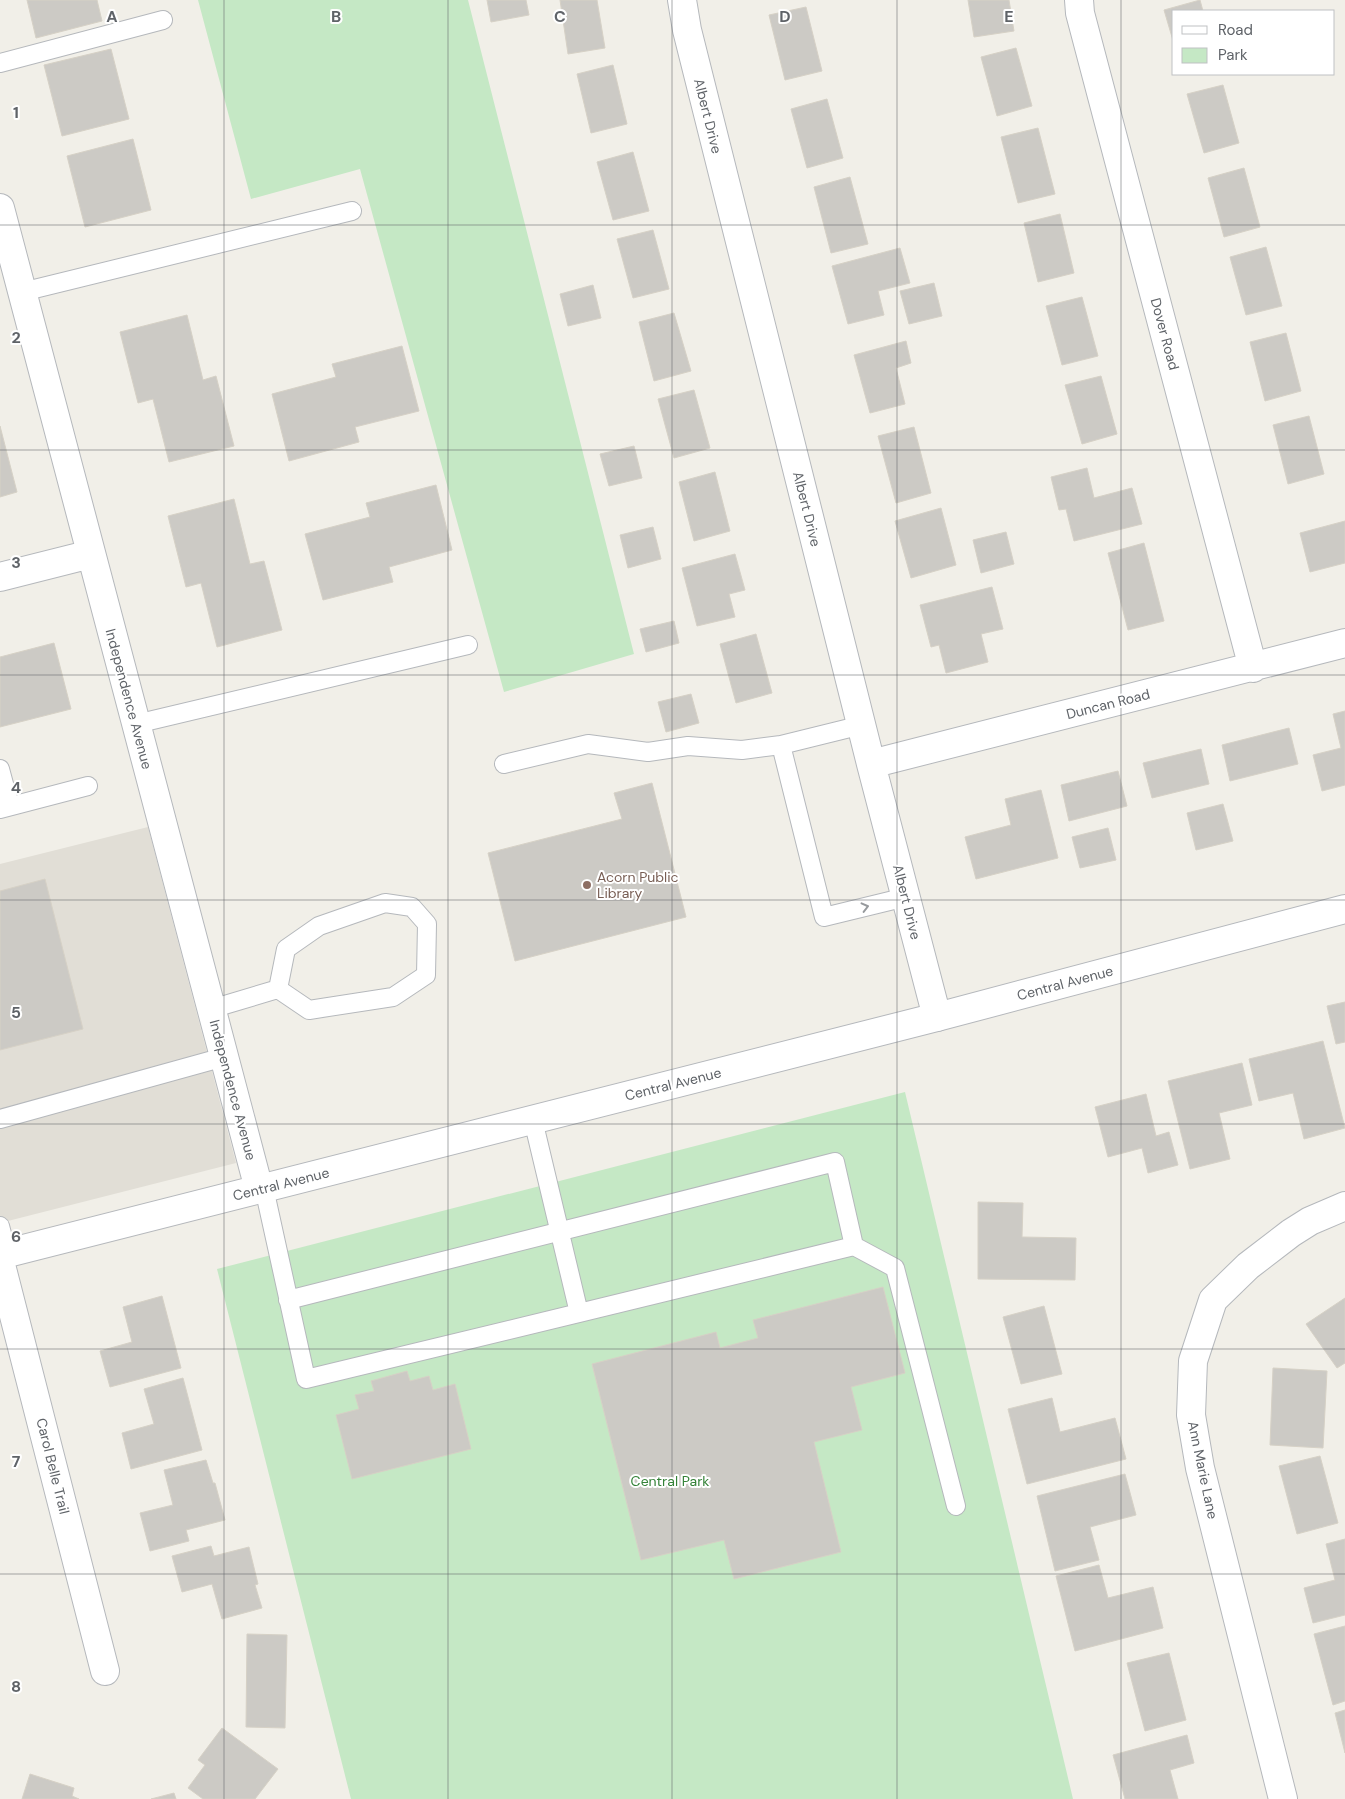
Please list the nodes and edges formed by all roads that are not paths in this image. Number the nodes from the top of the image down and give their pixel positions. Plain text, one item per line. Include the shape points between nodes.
1 (682, 0) edge
2 (1079, 0) edge
3 (163, 20) dead end
4 (0, 62) edge
5 (0, 208) edge
6 (352, 211) dead end
7 (7, 262) edge
8 (22, 292) junction
9 (91, 554) junction
10 (0, 577) edge
11 (1345, 643) edge
12 (468, 645) dead end
13 (1253, 668) junction
14 (136, 724) junction
15 (862, 725) junction
16 (781, 745) junction
17 (504, 764) dead end
18 (871, 764) junction
19 (0, 769) edge
20 (88, 786) dead end
21 (5, 807) edge
22 (906, 897) junction
23 (1345, 909) edge
24 (278, 989) junction
25 (211, 1009) junction
26 (937, 1017) junction
27 (224, 1057) junction
28 (0, 1119) edge
29 (533, 1120) junction
30 (262, 1189) junction
31 (1345, 1206) edge
32 (0, 1226) edge
33 (560, 1231) junction
34 (854, 1246) junction
35 (2, 1256) edge
36 (288, 1300) junction
37 (579, 1313) junction
38 (956, 1506) dead end
39 (105, 1671) dead end
40 (1283, 1799) edge

1 - 15 street, Albert Drive via 689,40
2 - 13 street, Dover Road
3 - 4 lane
5 - 7 street, Independence Avenue
6 - 8 lane
7 - 8 street, Independence Avenue
8 - 9 street, Independence Avenue
9 - 10 street
9 - 14 street, Independence Avenue
11 - 13 street, Duncan Road
12 - 14 lane
13 - 18 street, Duncan Road
14 - 25 street, Independence Avenue
15 - 16 lane
15 - 18 street, Albert Drive
16 - 17 lane via 742,750 688,746 648,752 588,744
16 -> 22 lane via 824,917
18 - 22 street, Albert Drive
19 - 21 lane
20 - 21 lane
22 - 26 street, Albert Drive
23 - 26 street, Central Avenue
24 - 24 lane via 309,1010 392,997 426,976 427,924 412,907 385,903 319,926 286,949
24 - 25 lane
25 - 27 street, Independence Avenue
26 - 29 street, Central Avenue
27 - 28 lane
27 - 30 street, Independence Avenue
29 - 30 street, Central Avenue
29 - 33 lane
30 - 35 street, Central Avenue
30 - 36 lane
31 - 40 street, Ann Marie Lane via 1291,1233 1248,1266 1213,1300 1194,1361 1191,1415 1200,1468
32 - 35 lane
33 - 34 lane via 835,1162
33 - 36 lane
33 - 37 lane
34 - 37 lane
34 - 38 lane via 895,1268
35 - 39 street, Carol Belle Trail
36 - 37 lane via 306,1378

